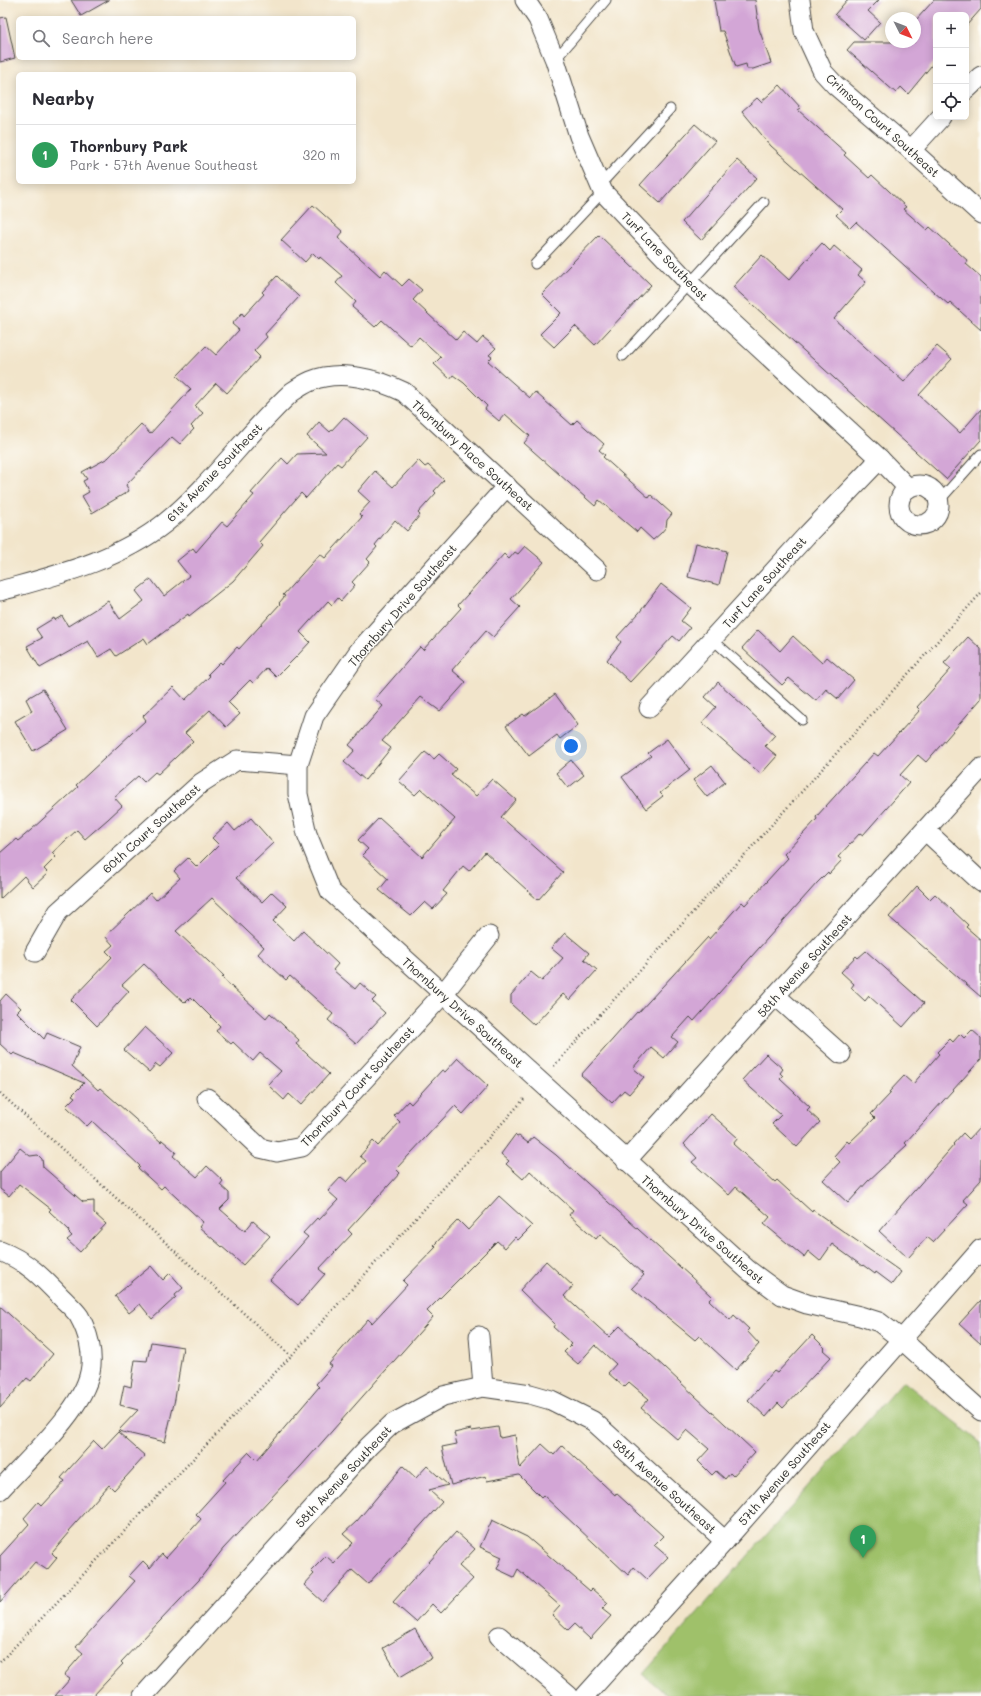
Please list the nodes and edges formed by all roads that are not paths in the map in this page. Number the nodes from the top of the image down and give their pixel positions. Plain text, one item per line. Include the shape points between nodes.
1 (525, 0) edge
2 (606, 0) edge
3 (800, 0) edge
4 (555, 60) junction
5 (981, 76) edge
6 (969, 87) edge
7 (670, 109) dead end
8 (938, 120) edge
9 (911, 150) junction
10 (602, 188) junction
11 (764, 202) dead end
12 (981, 214) edge
13 (535, 264) dead end
14 (689, 283) junction
15 (623, 356) dead end
16 (331, 377) joint
17 (981, 454) edge
18 (880, 459) junction
19 (507, 486) junction
20 (908, 488) junction
21 (938, 501) junction
22 (597, 570) dead end
23 (0, 591) edge
24 (712, 639) junction
25 (649, 708) dead end
26 (802, 720) dead end
27 (298, 765) junction
28 (981, 768) edge
29 (926, 831) junction
30 (981, 882) edge
31 (489, 936) dead end
32 (35, 952) dead end
33 (442, 994) junction
34 (776, 996) junction
35 (841, 1054) dead end
36 (207, 1098) dead end
37 (626, 1160) junction
38 (981, 1249) edge
39 (0, 1251) edge
40 (479, 1336) dead end
41 (901, 1339) junction
42 (483, 1388) junction
43 (981, 1411) edge
44 (0, 1490) edge
45 (725, 1541) junction
46 (499, 1636) dead end
47 (143, 1696) edge
48 (569, 1696) edge
49 (585, 1696) edge

1 - 4 street, Turf Lane Southeast via 538,19
2 - 4 lane
3 - 9 street, Crimson Court Southeast via 804,31 823,72
4 - 10 street, Turf Lane Southeast via 579,136
5 - 6 street
7 - 10 lane
8 - 9 street
9 - 12 street, Crimson Court Southeast
10 - 13 lane
10 - 14 street, Turf Lane Southeast
11 - 14 lane
14 - 15 lane
14 - 18 street, Turf Lane Southeast
16 - 19 street, Thornbury Place Southeast via 345,376 385,383 404,392
16 - 23 street, 61st Avenue Southeast via 312,381 292,392 186,504 140,539 103,559
17 - 21 lane
18 - 20 street, Turf Lane Southeast
18 - 24 street, Turf Lane Southeast
19 - 22 street, Thornbury Place Southeast
19 - 27 street, Thornbury Drive Southeast via 359,651 314,716
20 - 21 street via 923,485 930,488
20 - 21 street via 900,500 902,515 908,521 923,524 930,521 938,509
24 - 25 street, Turf Lane Southeast
24 - 26 lane
27 - 32 street, 60th Court Southeast via 237,760 201,783 58,912
27 - 33 street, Thornbury Drive Southeast via 298,794 307,834 330,891
28 - 29 street, 58th Avenue Southeast
29 - 30 street
29 - 34 street, 58th Avenue Southeast
31 - 33 street, Thornbury Court Southeast
33 - 36 street, Thornbury Court Southeast via 302,1147 277,1152 260,1148
33 - 37 street, Thornbury Drive Southeast
34 - 35 street
34 - 37 street, 58th Avenue Southeast
37 - 41 street, Thornbury Drive Southeast via 748,1270 782,1295 879,1322
38 - 41 street, 57th Avenue Southeast
39 - 44 street via 20,1259 42,1277 78,1315 90,1346 90,1372 83,1392 62,1422
40 - 42 street
41 - 43 street, Thornbury Drive Southeast
41 - 45 street, 57th Avenue Southeast
42 - 45 street, 58th Avenue Southeast via 530,1394 550,1400 593,1421
42 - 47 street, 58th Avenue Southeast via 443,1396 392,1424 369,1446
45 - 49 street, 57th Avenue Southeast
46 - 48 street

